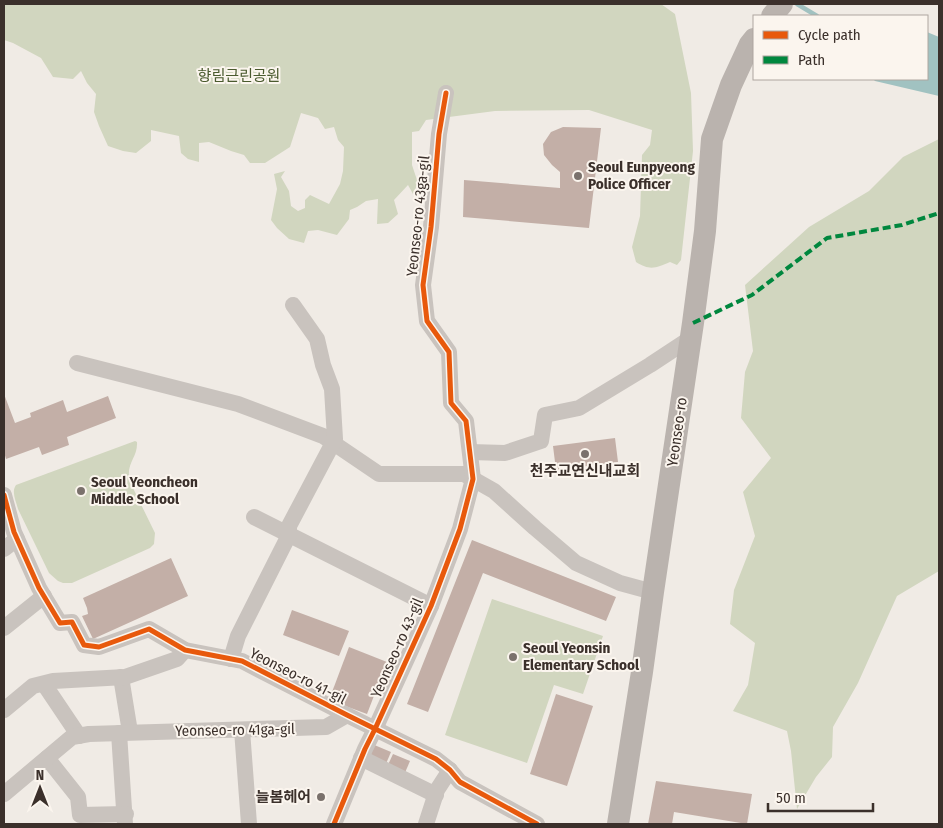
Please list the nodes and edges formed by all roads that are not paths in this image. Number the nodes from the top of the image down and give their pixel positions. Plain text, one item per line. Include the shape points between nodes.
1 (782, 4) edge
2 (773, 15) edge
3 (752, 42) edge
4 (446, 93) dead end
5 (293, 305) dead end
6 (690, 338) junction
7 (77, 362) dead end
8 (333, 443) junction
9 (470, 452) junction
10 (473, 479) junction
11 (4, 495) edge
12 (254, 517) dead end
13 (289, 534) junction
14 (17, 538) junction
15 (4, 549) edge
16 (653, 592) junction
17 (44, 596) junction
18 (431, 606) junction
19 (4, 628) edge
20 (185, 650) junction
21 (232, 659) junction
22 (121, 678) junction
23 (44, 684) junction
24 (4, 710) edge
25 (347, 715) junction
26 (375, 729) junction
27 (242, 730) junction
28 (124, 733) junction
29 (79, 736) junction
30 (47, 758) junction
31 (361, 758) junction
32 (450, 770) junction
33 (4, 794) edge
34 (436, 795) junction
35 (126, 819) edge
36 (249, 824) edge
37 (334, 824) edge
38 (426, 824) edge
39 (537, 824) edge
40 (618, 824) edge

1 - 2 main road
3 - 6 main road, Yeonseo-ro via 731,84 712,139
4 - 9 street, Yeonseo-ro 43ga-gil via 423,285 427,320 449,352 451,403 466,421
5 - 8 street via 317,339 332,389
6 - 9 street via 579,408 545,415 541,441 506,453
6 - 16 main road, Yeonseo-ro
7 - 8 street via 238,404 323,436
8 - 10 street via 379,474 464,474
8 - 13 street via 289,526
9 - 10 street, Yeonseo-ro 43ga-gil
10 - 16 street via 494,491 576,563 620,583
10 - 18 street, Yeonseo-ro 43-gil via 460,529
11 - 14 street, Yeonseo-ro 41-gil
12 - 13 street
13 - 18 street, Yeonseo-ro 43-gil
13 - 21 street, Yeonseo-ro 41-gil via 238,636
14 - 15 street
14 - 17 street, Yeonseo-ro 41-gil
16 - 40 main road, Yeonseo-ro
17 - 19 street
17 - 20 street, Yeonseo-ro 41-gil via 60,623 72,622 84,645 99,647 148,629
18 - 26 street, Yeonseo-ro 43-gil
20 - 21 street, Yeonseo-ro 41-gil
20 - 22 street via 177,660
21 - 25 street, Yeonseo-ro 41-gil via 242,661
22 - 23 street
22 - 28 street
23 - 24 street via 33,686
23 - 29 street
25 - 26 street, Yeonseo-ro 41-gil
25 - 27 street, Yeonseo-ro 41ga-gil via 326,727
26 - 31 street, Yeonseo-ro 43-gil
26 - 32 street, Yeonseo-ro 41-gil via 436,759
27 - 28 street, Yeonseo-ro 41ga-gil
27 - 36 street
28 - 29 street, Yeonseo-ro 41ga-gil
28 - 35 street
29 - 30 street, Yeonseo-ro 41ga-gil via 72,737
30 - 33 street, Yeonseo-ro 41ga-gil
30 - 35 street via 78,797 80,815
31 - 34 street
31 - 37 street, Yeonseo-ro 43-gil
32 - 34 street
32 - 39 street, Yeonseo-ro 41-gil via 460,782
34 - 38 street

